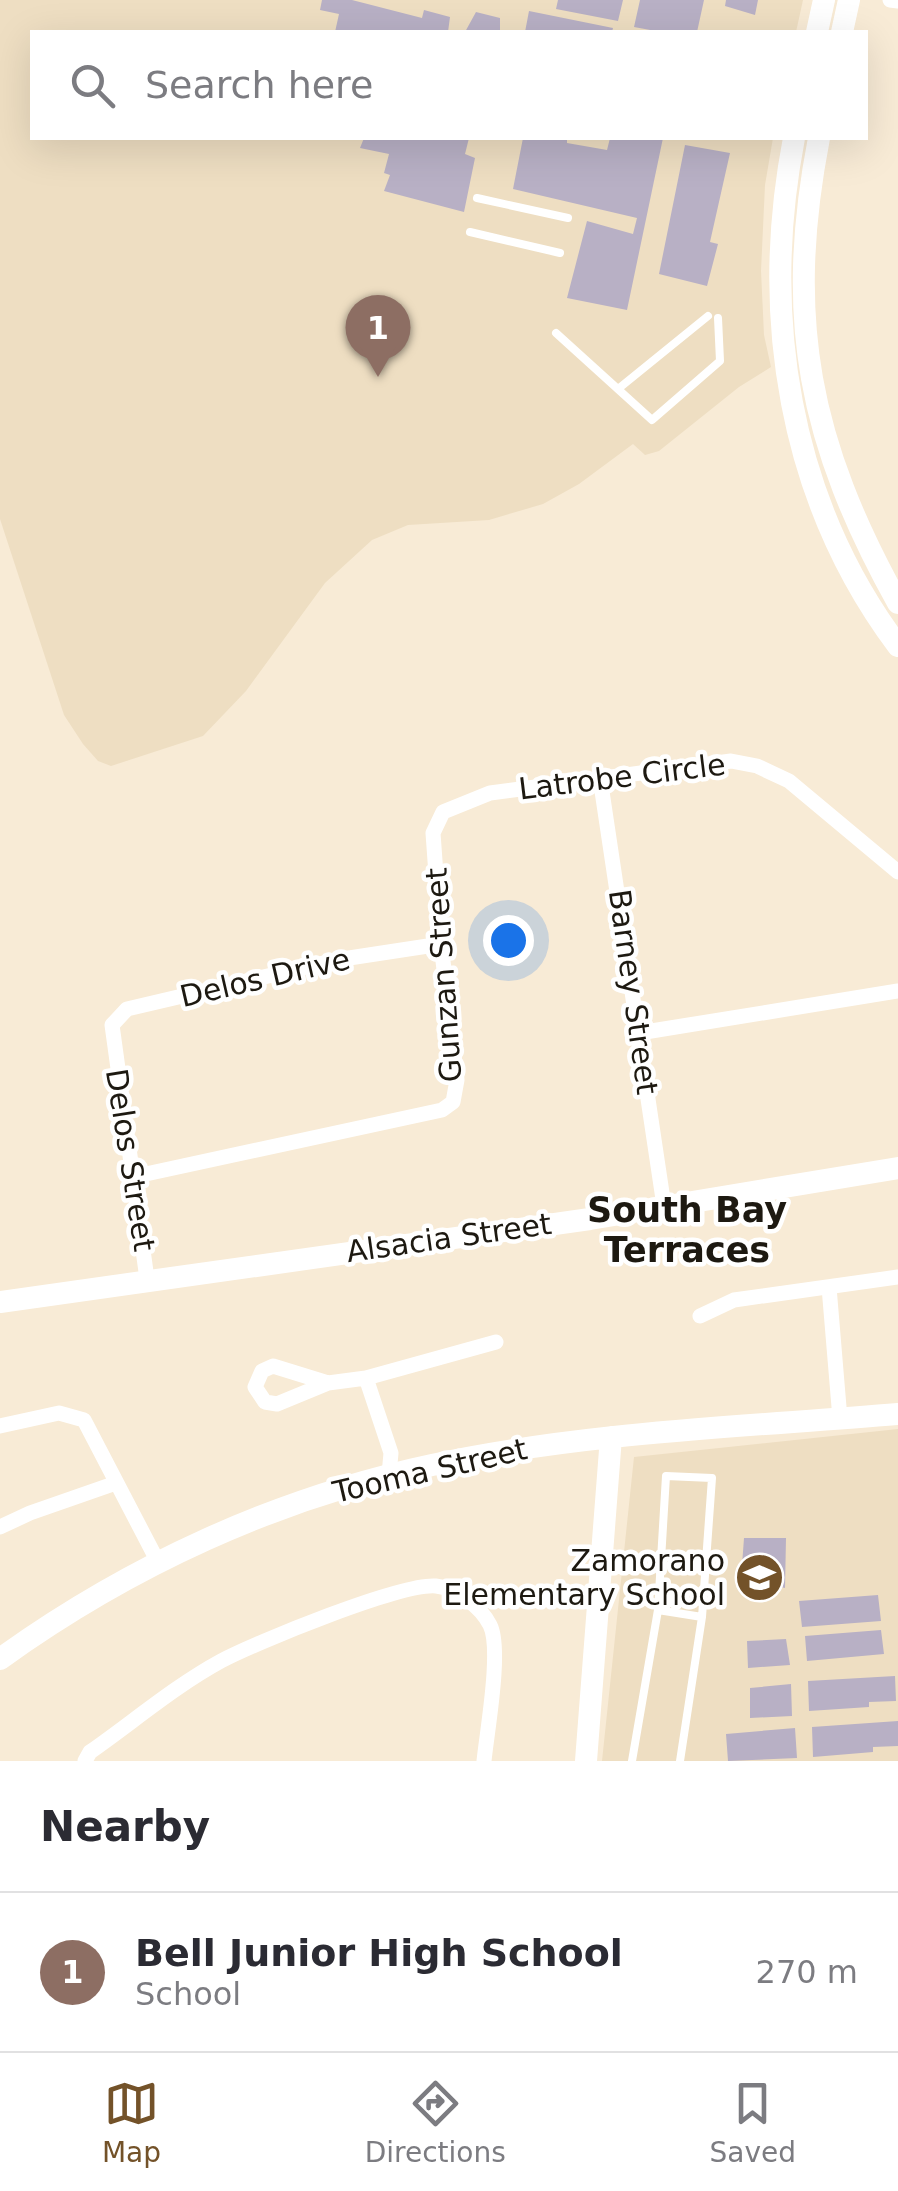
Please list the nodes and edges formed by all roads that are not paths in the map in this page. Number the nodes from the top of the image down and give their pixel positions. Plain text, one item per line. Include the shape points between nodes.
1 (824, 0) edge
2 (849, 0) edge
3 (890, 0) edge
4 (898, 1) edge
5 (817, 30) edge
6 (842, 30) edge
7 (794, 140) edge
8 (819, 140) edge
9 (477, 198) dead end
10 (568, 218) dead end
11 (470, 232) dead end
12 (560, 253) dead end
13 (556, 332) dead end
14 (780, 332) junction
15 (618, 389) junction
16 (814, 393) junction
17 (898, 603) edge
18 (898, 646) edge
19 (600, 778) junction
20 (490, 793) joint
21 (898, 872) edge
22 (441, 944) junction
23 (898, 991) edge
24 (639, 1033) junction
25 (112, 1041) joint
26 (898, 1168) edge
27 (132, 1177) junction
28 (664, 1206) junction
29 (898, 1277) edge
30 (147, 1279) junction
31 (829, 1288) junction
32 (0, 1302) edge
33 (700, 1316) dead end
34 (496, 1342) dead end
35 (366, 1378) junction
36 (328, 1383) dead end
37 (898, 1414) edge
38 (840, 1419) junction
39 (0, 1426) edge
40 (611, 1437) junction
41 (389, 1475) junction
42 (116, 1483) junction
43 (0, 1527) edge
44 (158, 1562) junction
45 (658, 1610) junction
46 (702, 1617) junction
47 (0, 1658) edge
48 (85, 1761) edge
49 (484, 1761) edge
50 (586, 1761) edge
51 (632, 1761) edge
52 (680, 1761) edge

1 - 5 main road
2 - 6 main road
3 - 4 street
7 - 14 main road via 780,243
8 - 16 main road via 803,295
9 - 10 lane
11 - 12 lane
13 - 15 lane
14 - 16 main road via 791,336 798,378
14 - 18 main road via 800,444 839,548
15 - 15 lane via 713,317 720,362 652,420
16 - 17 main road via 861,538
19 - 20 street, Latrobe Circle
19 - 21 street, Latrobe Circle via 731,761 757,766 789,781
19 - 24 street, Barney Street
20 - 22 street, Gunzan Street via 442,812 433,833
22 - 25 street, Delos Drive via 336,960 128,1009 112,1025
22 - 27 street, Gunzan Street via 457,1080 452,1102 442,1110
23 - 24 street
24 - 28 street, Barney Street
25 - 27 street, Delos Street
26 - 28 main road, Alsacia Street
27 - 30 street, Delos Street
28 - 30 main road, Alsacia Street
29 - 31 street
30 - 32 main road, Alsacia Street
31 - 33 street via 734,1300
31 - 38 street
34 - 35 street
35 - 36 street
35 - 41 street via 391,1453
37 - 38 main road, Tooma Street
38 - 40 main road, Tooma Street
39 - 42 street via 60,1414 84,1420
40 - 41 main road, Tooma Street
40 - 50 main road
41 - 44 main road, Tooma Street via 248,1521
42 - 43 street
42 - 44 street
44 - 47 main road, Tooma Street
45 - 46 lane
45 - 46 lane via 666,1476 712,1478
45 - 51 lane
46 - 52 lane
48 - 49 street via 220,1662 418,1586 469,1600 490,1626 495,1650

